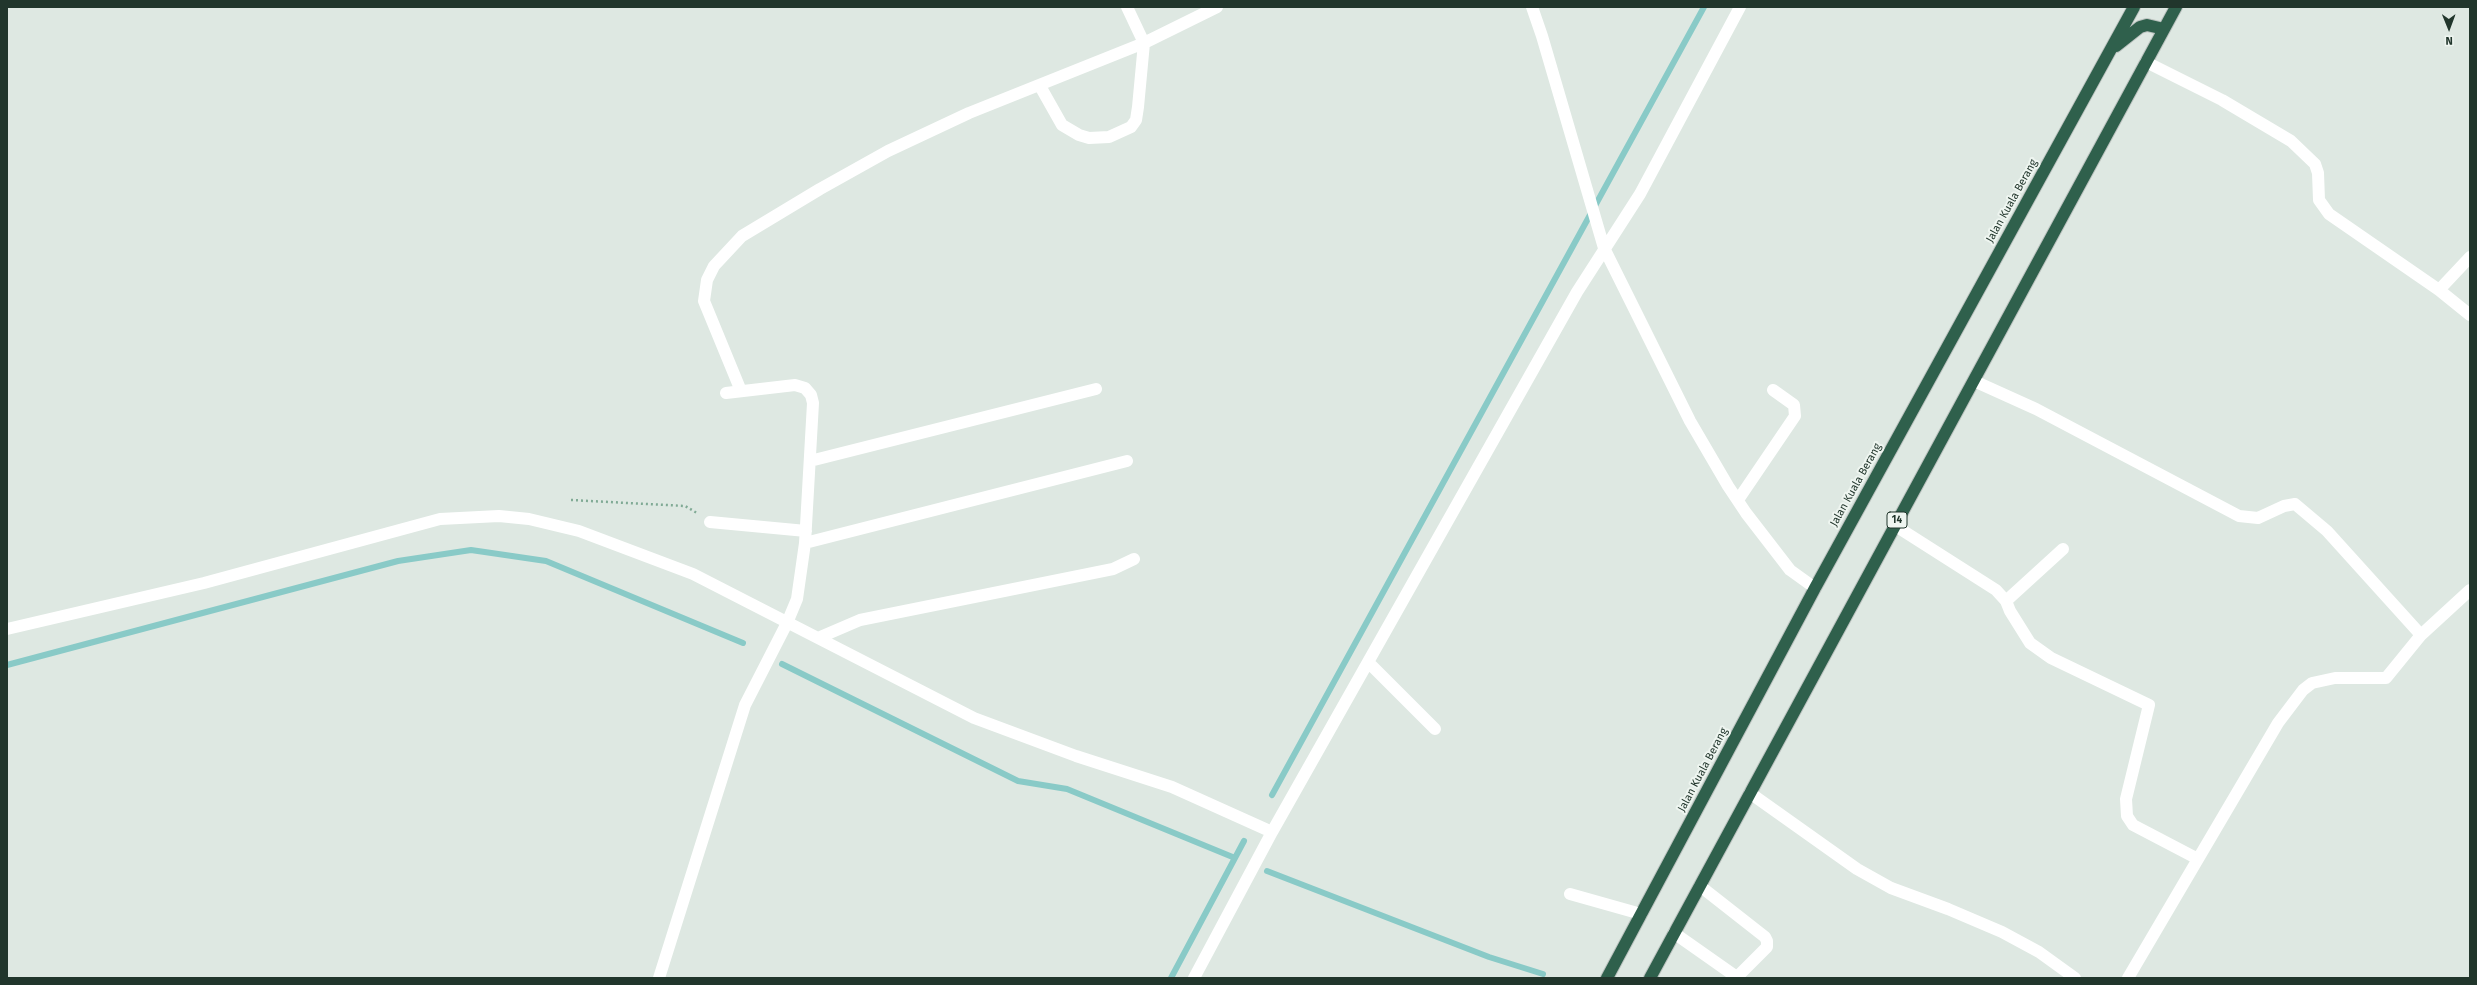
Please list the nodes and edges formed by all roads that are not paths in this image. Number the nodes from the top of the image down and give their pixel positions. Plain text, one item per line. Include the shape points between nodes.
1 (1127, 7) edge
2 (1217, 7) edge
3 (1532, 7) edge
4 (1740, 7) edge
5 (2134, 7) edge
6 (2176, 7) edge
7 (2164, 29) junction
8 (1144, 43) junction
9 (2109, 52) junction
10 (2146, 62) junction
11 (1040, 86) junction
12 (1604, 248) junction
13 (2470, 257) edge
14 (2439, 290) junction
15 (2470, 316) edge
16 (1974, 381) junction
17 (1096, 389) dead end
18 (1773, 390) dead end
19 (741, 391) junction
20 (726, 393) dead end
21 (810, 461) junction
22 (1127, 461) dead end
23 (1738, 500) junction
24 (710, 522) road end
25 (1894, 525) junction
26 (806, 531) junction
27 (806, 543) junction
28 (2063, 549) dead end
29 (1134, 559) dead end
30 (1815, 588) junction
31 (2470, 590) edge
32 (2006, 601) junction
33 (787, 623) junction
34 (7, 629) edge
35 (2421, 635) junction
36 (818, 638) junction
37 (1368, 662) junction
38 (1435, 729) dead end
39 (1750, 793) junction
40 (1272, 832) junction
41 (2198, 859) junction
42 (1700, 886) junction
43 (1570, 894) dead end
44 (1641, 914) junction
45 (1674, 933) junction
46 (1737, 977) edge
47 (659, 978) edge
48 (1194, 978) edge
49 (1607, 978) edge
50 (1650, 978) edge
51 (2075, 978) edge
52 (2128, 978) edge

1 - 8 street
2 - 8 street
3 - 12 street
4 - 12 street via 1640,194
5 - 9 highway, Jalan Kuala Berang
6 - 7 highway, 14
7 - 9 highway via 2147,25 2140,27
7 - 10 highway, 14
8 - 11 street
8 - 11 street via 1136,120 1132,127 1122,133 1109,137 1089,138 1071,132 1058,120
9 - 30 highway, Jalan Kuala Berang
10 - 14 street via 2222,100 2291,141 2315,164 2319,200 2329,214
10 - 16 highway, 14
11 - 19 street via 969,113 888,151 820,188 742,236 714,266 707,280 704,301
12 - 23 street via 1690,421
12 - 37 street via 1576,292
13 - 14 street
14 - 15 street
16 - 25 highway, 14
16 - 35 street via 2056,419 2239,516 2258,518 2284,506 2295,504 2327,531
17 - 21 street
18 - 23 street via 1794,405 1795,416
19 - 20 street
19 - 21 street via 795,385 804,388 811,395 813,403
21 - 26 street
22 - 27 street
23 - 30 street via 1790,570
24 - 26 street
25 - 32 street via 1976,576
25 - 39 highway, 14
26 - 27 street
27 - 33 street via 801,582
28 - 32 street
29 - 36 street via 1113,569 860,620
30 - 44 highway, Jalan Kuala Berang
31 - 35 street
32 - 41 street via 2030,643 2051,658 2149,706 2126,799 2127,816 2133,825
33 - 34 street via 693,574 579,531 555,524 499,516 440,519 204,583
33 - 36 street
33 - 47 street via 745,705
35 - 41 street via 2386,678 2335,678 2312,683 2303,690 2278,723
36 - 40 street via 974,718 1069,754 1172,787
37 - 38 street
37 - 40 street
39 - 42 highway, 14
39 - 51 street via 1857,868 1891,888 1948,908 2002,932 2039,952
40 - 48 street
41 - 52 street
42 - 45 highway, 14
42 - 46 street via 1767,941 1767,947
43 - 44 street
44 - 49 highway, Jalan Kuala Berang
45 - 46 street
45 - 50 highway, 14

